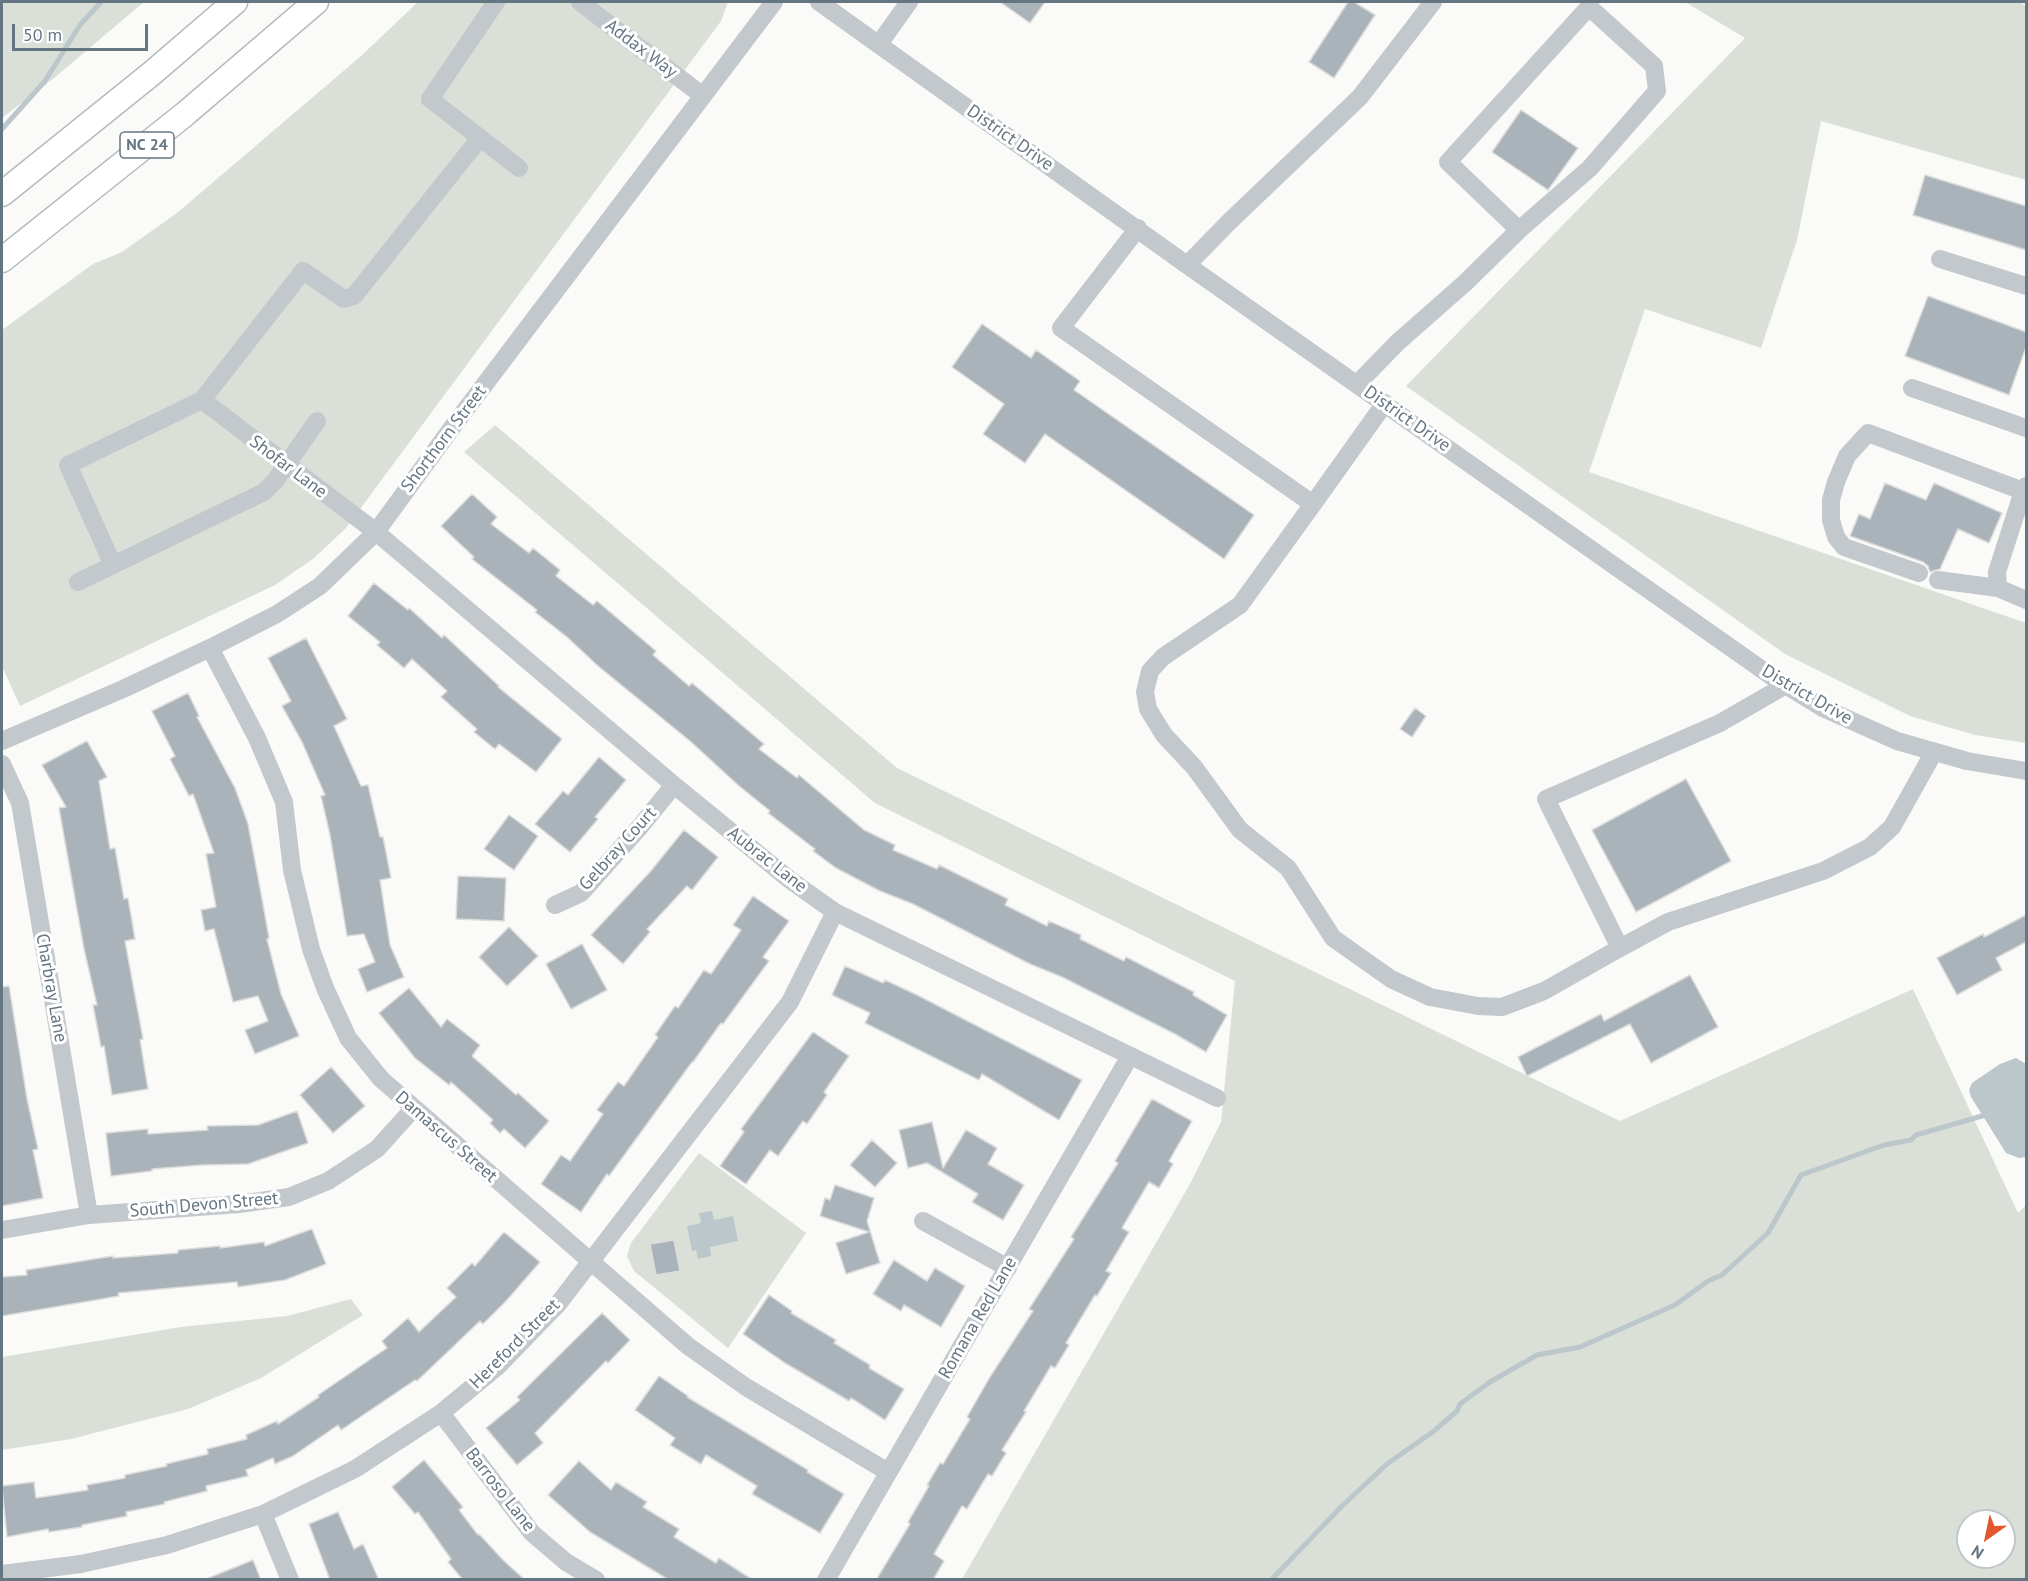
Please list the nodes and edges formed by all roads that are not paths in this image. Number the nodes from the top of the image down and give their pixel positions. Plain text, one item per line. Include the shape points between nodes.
1 (235, 2) edge
2 (316, 2) edge
3 (496, 2) edge
4 (580, 2) edge
5 (774, 2) edge
6 (819, 2) edge
7 (909, 2) edge
8 (1433, 2) edge
9 (879, 44) junction
10 (703, 96) junction
11 (480, 138) junction
12 (519, 168) dead end
13 (2, 194) edge
14 (1138, 228) junction
15 (1519, 230) junction
16 (1940, 259) dead end
17 (2, 260) edge
18 (1187, 265) junction
19 (2026, 286) edge
20 (1357, 384) junction
21 (1912, 388) dead end
22 (202, 400) junction
23 (1385, 403) junction
24 (317, 421) dead end
25 (2026, 428) edge
26 (285, 465) junction
27 (2025, 488) edge
28 (1313, 504) junction
29 (376, 532) junction
30 (112, 565) junction
31 (1919, 573) dead end
32 (1938, 580) dead end
33 (78, 582) dead end
34 (1998, 588) junction
35 (2026, 600) edge
36 (210, 648) junction
37 (1786, 685) junction
38 (2, 741) edge
39 (1934, 752) junction
40 (2, 764) edge
41 (2026, 771) edge
42 (674, 785) junction
43 (555, 905) dead end
44 (835, 912) junction
45 (1620, 948) junction
46 (1130, 1056) junction
47 (1216, 1098) dead end
48 (414, 1108) junction
49 (89, 1215) junction
50 (923, 1221) dead end
51 (2, 1230) edge
52 (590, 1262) junction
53 (1008, 1268) junction
54 (441, 1413) junction
55 (888, 1472) junction
56 (263, 1514) junction
57 (2, 1574) edge
58 (290, 1580) edge
59 (596, 1580) edge
60 (826, 1580) edge

1 - 13 main road, NC 24
2 - 17 main road, NC 24 via 185,114
3 - 11 street via 430,99
4 - 10 street, Addax Way
5 - 10 street, Shorthorn Street
6 - 9 street, District Drive
7 - 9 street
8 - 18 street via 1360,96
9 - 14 street, District Drive
10 - 29 street, Shorthorn Street
11 - 12 street
11 - 22 street via 354,296 344,298 303,271
14 - 18 street, District Drive
14 - 28 street via 1061,328
15 - 15 street via 1590,168 1658,91 1654,66 1589,7 1448,162
15 - 20 street
16 - 19 street
18 - 20 street, District Drive
20 - 23 street, District Drive
21 - 25 street
22 - 26 street, Shofar Lane
22 - 30 street via 68,465
23 - 28 street
23 - 37 street, District Drive
24 - 26 street
26 - 29 street, Shofar Lane
26 - 30 street via 264,492
27 - 31 street via 1868,433 1847,456 1836,482 1831,500 1836,537 1844,547
27 - 34 street via 1997,572
28 - 45 street via 1240,605 1163,657 1150,671 1146,700 1164,735 1194,767 1240,830 1288,868 1333,938 1391,979 1430,997 1502,1008 1544,991
29 - 36 street, Shorthorn Street via 320,586 277,614
29 - 42 street, Aubrac Lane
30 - 33 street
32 - 34 street
34 - 35 street
36 - 38 street, Shorthorn Street
36 - 48 street, Damascus Street via 257,738 284,802 292,870 311,949 348,1038 381,1079
37 - 39 street, District Drive via 1868,729
37 - 45 street via 1720,723 1546,799
39 - 41 street, District Drive
39 - 45 street via 1892,828 1870,848 1823,871 1668,922
40 - 49 street, Charbray Lane via 20,803
42 - 43 street, Gelbray Court via 581,893
42 - 44 street, Aubrac Lane
44 - 46 street, Aubrac Lane
44 - 52 street, Hereford Street via 790,1002
46 - 47 street, Aubrac Lane
46 - 53 street, Romana Red Lane
48 - 49 street, South Devon Street via 377,1149 328,1181 289,1197
48 - 52 street, Damascus Street
49 - 51 street, South Devon Street
50 - 53 street
52 - 54 street, Hereford Street via 558,1304 498,1366
52 - 55 street, Damascus Street via 688,1346 746,1387
53 - 55 street, Romana Red Lane
54 - 56 street, Hereford Street via 355,1469
54 - 59 street, Barroso Lane via 532,1533 566,1562
55 - 60 street, Romana Red Lane
56 - 57 street, Hereford Street via 166,1545 81,1564
56 - 58 street

